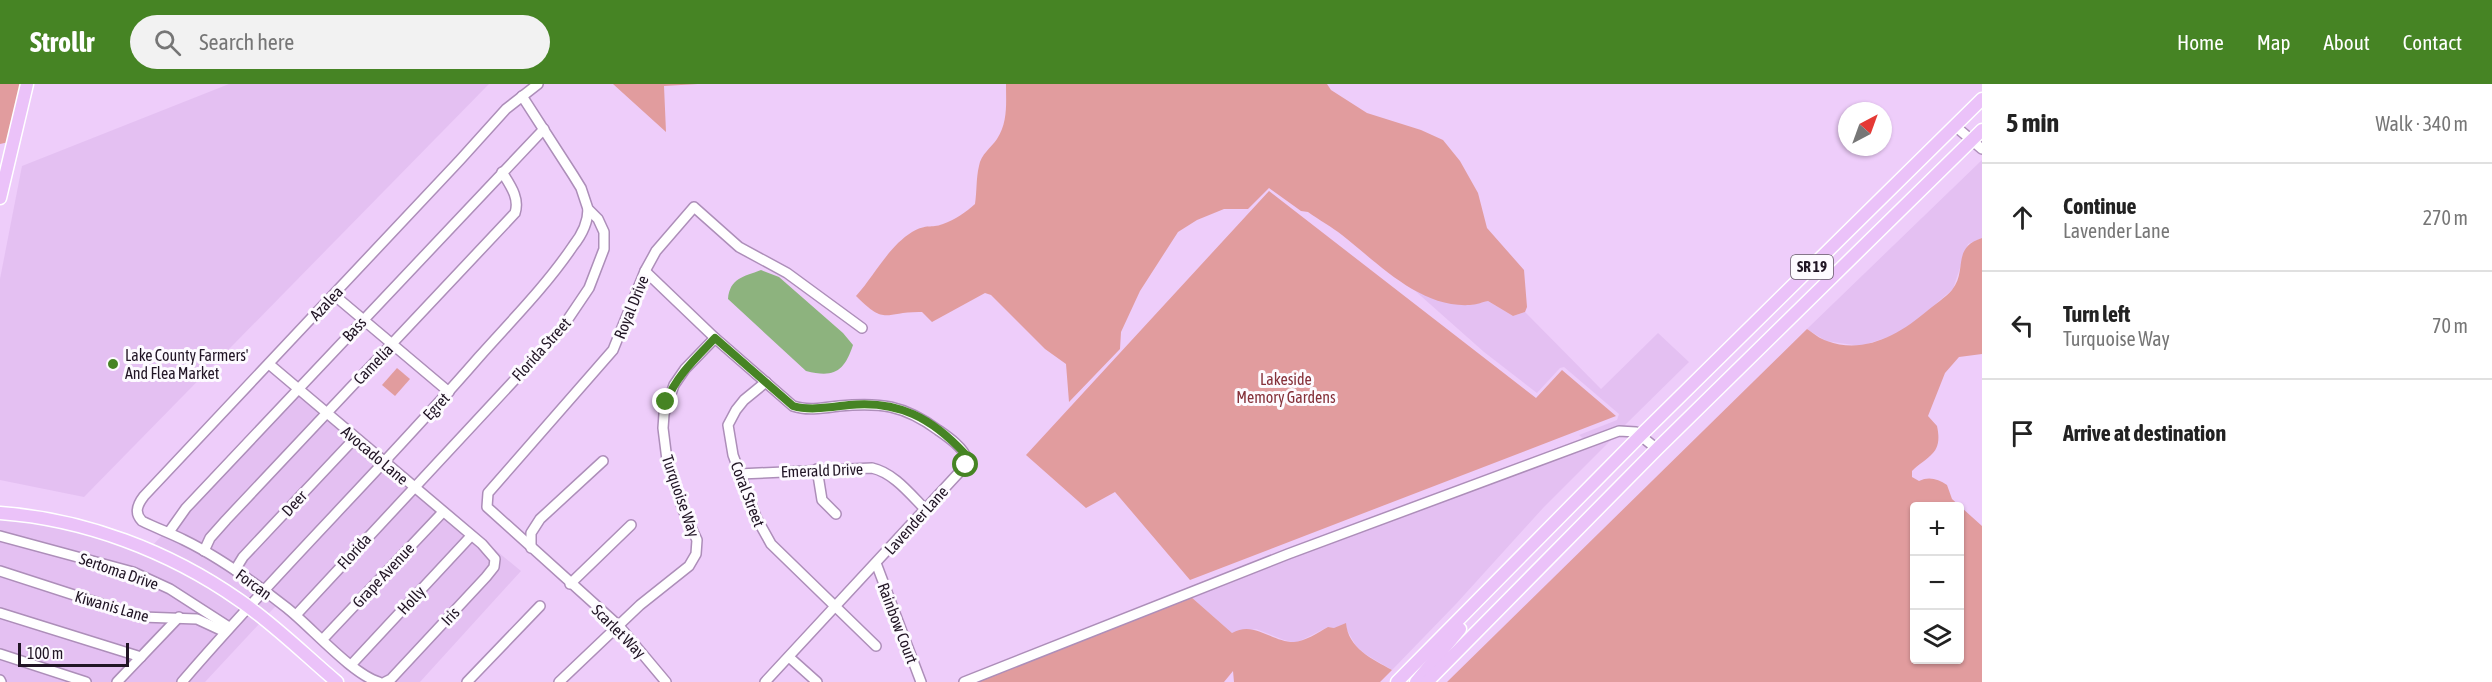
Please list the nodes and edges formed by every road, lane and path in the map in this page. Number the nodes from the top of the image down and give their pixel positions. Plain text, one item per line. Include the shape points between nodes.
1 (27, 84) edge
2 (538, 84) edge
3 (522, 96) junction
4 (1982, 99) edge
5 (1955, 126) junction
6 (544, 129) junction
7 (1982, 130) edge
8 (1971, 141) junction
9 (1982, 149) edge
10 (502, 172) junction
11 (0, 198) edge
12 (588, 209) junction
13 (645, 271) junction
14 (333, 295) junction
15 (362, 320) junction
16 (862, 328) dead end
17 (715, 338) junction
18 (391, 345) junction
19 (269, 364) junction
20 (766, 382) junction
21 (298, 389) junction
22 (449, 392) junction
23 (326, 413) junction
24 (1641, 435) junction
25 (355, 438) junction
26 (1657, 449) junction
27 (603, 461) dead end
28 (384, 462) junction
29 (817, 469) junction
30 (740, 474) junction
31 (413, 487) junction
32 (926, 510) junction
33 (443, 512) junction
34 (0, 513) edge
35 (136, 513) joint
36 (836, 514) dead end
37 (631, 525) dead end
38 (169, 532) junction
39 (0, 536) edge
40 (471, 536) junction
41 (482, 544) joint
42 (531, 548) junction
43 (204, 551) junction
44 (876, 563) junction
45 (235, 570) junction
46 (0, 571) edge
47 (570, 584) junction
48 (263, 590) junction
49 (1486, 591) junction
50 (540, 606) dead end
51 (248, 607) junction
52 (835, 607) junction
53 (0, 613) edge
54 (296, 615) junction
55 (179, 617) junction
56 (619, 626) junction
57 (227, 629) junction
58 (323, 639) junction
59 (876, 646) dead end
60 (0, 654) edge
61 (141, 657) junction
62 (789, 657) junction
63 (351, 665) junction
64 (86, 682) edge
65 (117, 682) edge
66 (182, 682) edge
67 (337, 682) edge
68 (379, 682) edge
69 (384, 682) edge
70 (466, 682) edge
71 (559, 682) edge
72 (666, 682) edge
73 (765, 682) edge
74 (817, 682) edge
75 (921, 682) edge
76 (964, 682) edge
77 (1397, 682) edge
78 (1416, 682) edge
79 (1427, 682) edge

1 - 11 main road
2 - 3 street, Azalea
3 - 6 street, Florida Street
3 - 14 street, Azalea via 490,125
4 - 5 main road, SR 19
5 - 8 street
5 - 24 main road, SR 19
6 - 10 street, Bass
6 - 12 street, Florida Street via 581,188
7 - 8 main road, SR 19
8 - 9 street
8 - 26 main road, SR 19
10 - 15 street, Bass
10 - 18 street, Camelia via 516,196 515,213
12 - 22 street, Egret via 581,234 558,267
12 - 31 street, Florida Street via 601,224 605,240 583,298 560,331
13 - 16 street, Royal Drive via 656,251 693,207 731,241 787,273
13 - 17 street, Lavender Lane
13 - 42 street, Royal Drive via 613,351 486,498 487,507
14 - 15 street
14 - 19 street, Azalea
15 - 18 street
15 - 21 street, Bass
17 - 20 street, Lavender Lane
17 - 56 street, Turquoise Way via 674,385 664,414 668,460 697,540 696,554 689,566 660,586
18 - 22 street
18 - 23 street, Camelia
19 - 21 street, Avocado Lane
19 - 35 street, Azalea via 144,496
20 - 30 street, Coral Street via 744,400 728,425
20 - 32 street, Lavender Lane via 797,407 890,405 916,415 945,435 965,454 966,464
21 - 23 street, Avocado Lane
21 - 38 street, Bass via 186,508
22 - 28 street, Egret
23 - 25 street, Avocado Lane
23 - 43 street, Camelia via 218,529
24 - 26 street
24 - 49 main road, SR 19
24 - 76 street via 1619,431 1566,449
25 - 28 street, Avocado Lane
25 - 45 street, Deer
26 - 79 main road, SR 19
27 - 42 street via 540,519 531,533
28 - 31 street, Avocado Lane
28 - 48 street, Egret
29 - 30 street, Emerald Drive
29 - 32 street, Emerald Drive via 879,470
29 - 36 street via 822,500
30 - 52 street, Coral Street via 764,534
31 - 33 street, Avocado Lane
31 - 54 street, Florida
32 - 44 street, Lavender Lane
33 - 40 street, Avocado Lane
33 - 58 street, Grape Avenue
34 - 51 main road via 58,521 134,544 167,558
35 - 38 street, Forcan via 142,521
37 - 47 street
38 - 43 street, Forcan
39 - 57 street, Sertoma Drive via 154,580
40 - 41 street, Avocado Lane
40 - 63 street, Holly
41 - 69 street, Iris via 494,556 494,567
42 - 47 street, Royal Drive
43 - 45 street, Forcan
44 - 52 street, Lavender Lane
44 - 75 street, Rainbow Court
45 - 48 street, Forcan
46 - 55 street, Kiwanis Lane via 142,617
47 - 56 street, Scarlet Way
48 - 51 street, Egret
48 - 54 street, Forcan
49 - 77 main road, SR 19
49 - 78 main road via 1482,603
50 - 70 street
51 - 57 street, Egret
51 - 67 main road
52 - 59 street, Coral Street
52 - 62 street, Lavender Lane
53 - 61 street
54 - 58 street, Forcan
55 - 57 street, Kiwanis Lane
55 - 61 street
56 - 71 street, Turquoise Way
56 - 72 street, Scarlet Way
57 - 66 street, Egret
58 - 63 street, Forcan
60 - 64 street
61 - 65 street
62 - 73 street, Lavender Lane
62 - 74 street
63 - 68 street, Forcan

